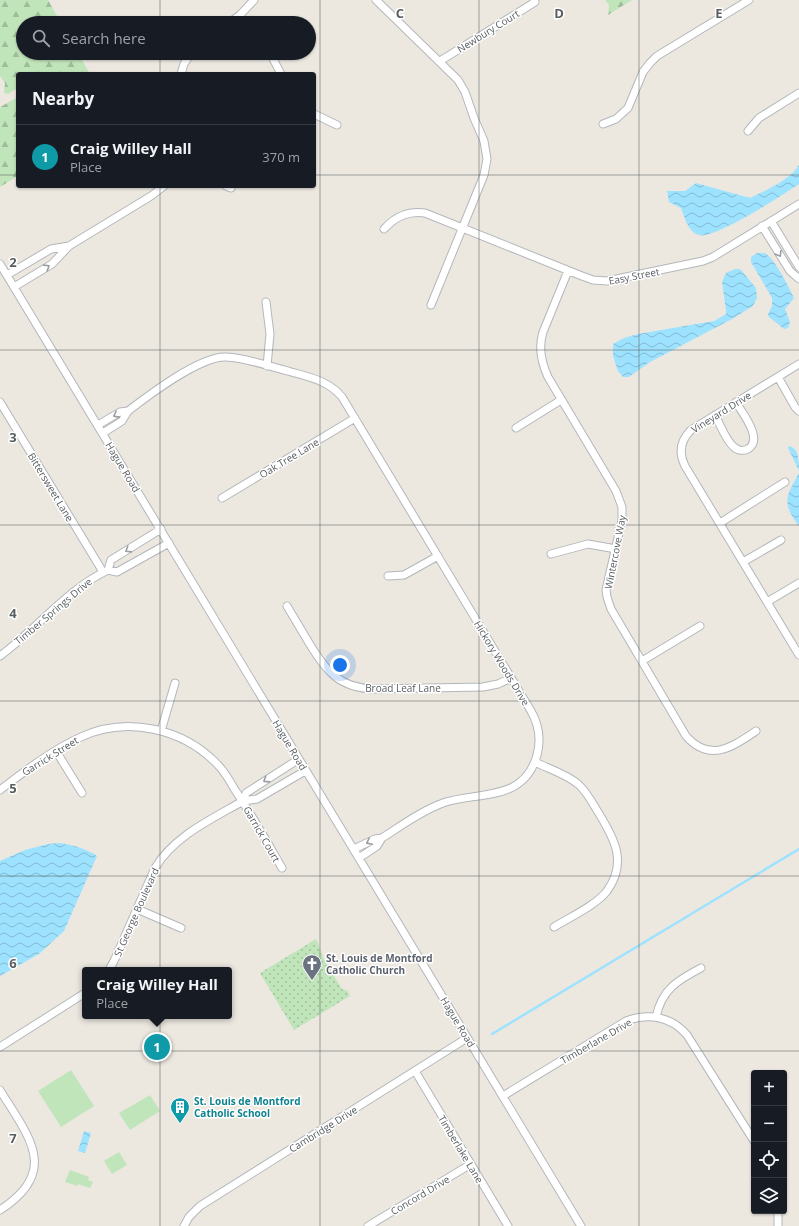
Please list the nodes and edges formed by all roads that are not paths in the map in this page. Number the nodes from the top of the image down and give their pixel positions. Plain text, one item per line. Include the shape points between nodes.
1 (254, 0) edge
2 (376, 0) edge
3 (749, 0) edge
4 (535, 2) dead end
5 (240, 15) edge
6 (187, 60) edge
7 (274, 60) edge
8 (440, 61) junction
9 (182, 72) edge
10 (280, 72) edge
11 (799, 93) edge
12 (316, 115) edge
13 (603, 124) dead end
14 (338, 125) dead end
15 (748, 132) dead end
16 (162, 188) edge
17 (799, 204) edge
18 (771, 221) junction
19 (762, 226) junction
20 (462, 228) junction
21 (384, 229) dead end
22 (69, 246) junction
23 (0, 264) edge
24 (799, 267) edge
25 (568, 271) junction
26 (7, 275) junction
27 (799, 279) edge
28 (14, 287) junction
29 (266, 302) dead end
30 (431, 305) dead end
31 (799, 365) edge
32 (267, 366) junction
33 (778, 378) junction
34 (561, 400) junction
35 (0, 402) edge
36 (736, 402) junction
37 (128, 411) junction
38 (799, 411) edge
39 (715, 415) junction
40 (355, 418) junction
41 (98, 425) junction
42 (516, 428) dead end
43 (103, 434) junction
44 (785, 482) dead end
45 (222, 498) dead end
46 (720, 524) junction
47 (161, 529) junction
48 (780, 540) dead end
49 (169, 543) junction
50 (616, 548) junction
51 (551, 554) dead end
52 (438, 556) junction
53 (743, 562) junction
54 (106, 571) junction
55 (388, 576) dead end
56 (799, 583) edge
57 (767, 602) junction
58 (287, 606) dead end
59 (700, 626) dead end
60 (799, 655) edge
61 (0, 656) edge
62 (642, 661) junction
63 (511, 678) junction
64 (175, 683) dead end
65 (161, 731) junction
66 (756, 731) dead end
67 (56, 751) junction
68 (299, 759) junction
69 (535, 762) junction
70 (305, 771) junction
71 (0, 790) edge
72 (82, 793) dead end
73 (243, 801) junction
74 (382, 838) junction
75 (354, 849) junction
76 (359, 858) junction
77 (282, 868) dead end
78 (137, 909) junction
79 (554, 927) dead end
80 (181, 928) dead end
81 (111, 967) edge
82 (701, 968) dead end
83 (82, 995) edge
84 (656, 1016) junction
85 (467, 1038) junction
86 (0, 1047) edge
87 (415, 1071) junction
88 (0, 1090) edge
89 (502, 1096) junction
90 (751, 1135) edge
91 (471, 1164) junction
92 (0, 1210) edge
93 (778, 1214) edge
94 (184, 1226) edge
95 (368, 1226) edge
96 (508, 1226) edge
97 (581, 1226) edge
98 (778, 1226) edge

1 - 5 street
2 - 8 street
3 - 13 street via 657,56 643,72 628,108 616,119
4 - 8 street, Newbury Court
6 - 9 street
7 - 10 street
8 - 20 street via 463,87 486,150 484,175
11 - 15 street via 762,115
12 - 14 street
16 - 22 street
17 - 18 street, Easy Street
18 - 19 street, Easy Street
18 - 24 street
19 - 25 street, Easy Street via 713,257 691,265 607,281 593,280
19 -> 27 street via 790,271
20 - 21 street, Easy Street via 417,212 395,218
20 - 25 street, Easy Street
20 - 30 street
22 - 26 street via 51,249
28 -> 22 street via 52,264
23 - 26 street, Hague Road
25 - 34 street, Wintercove Way via 540,342 544,370
26 - 28 street, Hague Road
28 - 41 street, Hague Road
29 - 32 street via 270,334
31 - 33 street, Vineyard Drive
32 - 37 street, Hickory Woods Drive via 232,358 212,358 149,395
32 - 40 street, Hickory Woods Drive via 326,382 339,392
33 - 36 street, Vineyard Drive
33 - 38 street
34 - 42 street
34 - 50 street, Wintercove Way via 620,499 623,513
35 - 54 street, Bittersweet Lane
36 - 39 street, Vineyard Drive
36 - 39 street via 754,433 753,443 748,449 739,450 733,446
37 -> 41 street via 120,412
37 - 43 street via 122,421
39 - 46 street, Vineyard Drive via 688,433 682,443 681,452 685,466
40 - 45 street, Oak Tree Lane
40 - 52 street, Hickory Woods Drive
41 - 43 street, Hague Road
43 - 47 street, Hague Road
44 - 46 street
46 - 53 street, Vineyard Drive
47 - 49 street, Hague Road
47 -> 54 street, Timber Springs Drive via 111,560
48 - 53 street
49 - 54 street, Timber Springs Drive via 117,572
49 - 68 street, Hague Road
50 - 51 street via 588,544
50 - 62 street, Wintercove Way via 607,597 615,618
52 - 55 street via 404,575
52 - 63 street, Hickory Woods Drive
53 - 57 street, Vineyard Drive
54 - 61 street, Timber Springs Drive via 74,592
56 - 57 street
57 - 60 street, Vineyard Drive
58 - 63 street, Broad Leaf Lane via 325,668 337,679 349,685 374,689 483,687
59 - 62 street
62 - 66 street, Wintercove Way via 686,736 696,745 720,751
63 - 69 street, Hickory Woods Drive via 532,711 538,727 540,740
64 - 65 street
65 - 67 street, Garrick Street via 132,727 102,730 80,737
65 - 73 street, Garrick Street via 188,742 210,758
67 - 71 street, Garrick Street
67 - 72 street
68 - 70 street, Hague Road
68 -> 73 street, St George Boulevard via 246,793
69 - 74 street, Hickory Woods Drive via 524,778 510,788 492,795 434,806
69 - 79 street via 580,786 611,833 617,854 615,873 606,891 593,903
70 - 73 street, St George Boulevard via 256,800
70 - 75 street, Hague Road
73 - 77 street, Garrick Court
73 - 78 street, St George Boulevard via 184,836 168,850 156,868
74 -> 75 street, Hickory Woods Drive
74 - 76 street, Hickory Woods Drive via 377,846
75 - 76 street, Hague Road
76 - 85 street, Hague Road
78 - 80 street
78 - 81 street, St George Boulevard
82 - 84 street via 671,987 661,1000
83 - 86 street
84 - 89 street, Timberlane Drive via 626,1021
84 - 90 street, Timberlane Drive via 681,1028 687,1035
85 - 87 street, Cambridge Drive
85 - 89 street, Hague Road
87 - 91 street, Timberlake Lane
87 - 94 street, Cambridge Drive via 200,1206 189,1216
88 - 92 street via 33,1146 34,1167 25,1189
89 - 97 street, Hague Road
91 - 95 street, Concord Drive
91 - 96 street, Timberlake Lane
93 - 98 street

